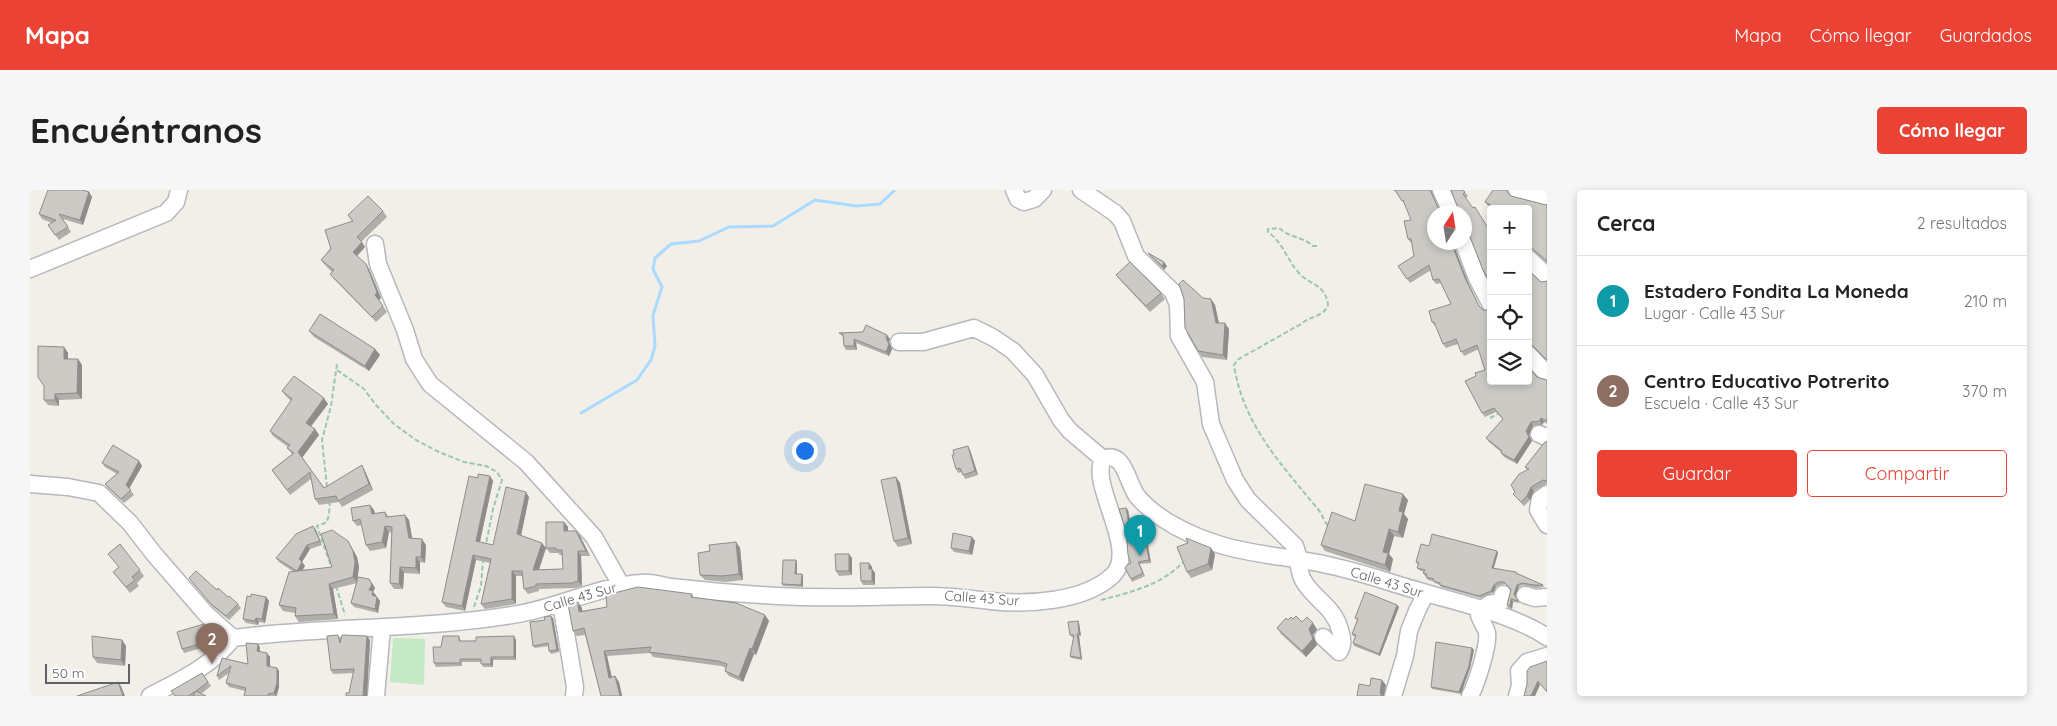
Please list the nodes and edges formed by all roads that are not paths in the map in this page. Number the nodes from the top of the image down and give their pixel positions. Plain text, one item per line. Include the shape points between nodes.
1 (179, 190) edge
2 (1014, 190) edge
3 (1043, 190) edge
4 (1081, 190) edge
5 (1441, 190) edge
6 (1523, 191) edge
7 (1547, 199) edge
8 (1448, 205) edge
9 (374, 244) dead end
10 (1465, 250) edge
11 (1532, 262) edge
12 (30, 270) edge
13 (1547, 276) edge
14 (1487, 297) edge
15 (899, 342) dead end
16 (1532, 358) edge
17 (1547, 374) edge
18 (1103, 459) junction
19 (30, 484) edge
20 (1545, 495) edge
21 (1547, 525) edge
22 (1298, 560) junction
23 (621, 586) junction
24 (1426, 594) junction
25 (1503, 594) dead end
26 (1525, 595) dead end
27 (1547, 597) edge
28 (561, 603) junction
29 (1481, 609) junction
30 (382, 628) junction
31 (1323, 637) dead end
32 (234, 638) junction
33 (1547, 638) edge
34 (1547, 656) edge
35 (150, 696) edge
36 (376, 696) edge
37 (574, 696) edge
38 (1393, 696) edge
39 (1470, 696) edge
40 (1516, 696) edge

1 - 12 street via 176,202 166,213
2 - 3 street via 1018,199 1024,202 1034,199
4 - 22 street via 1122,221 1136,256 1173,292 1178,305 1179,336 1205,382 1211,424 1234,480 1248,500 1295,546
5 - 8 street
6 - 7 street
9 - 23 street via 378,264 414,359 430,384 526,462 594,537
10 - 14 street
11 - 13 street
15 - 18 street via 923,342 974,328 994,338 1013,352 1034,375 1060,420
16 - 17 street
18 - 22 street, Calle 43 Sur via 1116,458 1136,494 1147,506 1183,531 1221,545
18 - 23 street, Calle 43 Sur via 1099,473 1112,512 1121,561 1115,573 1102,584 1072,596 1042,601 994,602 947,596 779,596 643,582
19 - 32 street via 98,493 130,523 206,614
20 - 21 street via 1540,499 1538,510
22 - 24 street, Calle 43 Sur via 1331,565
22 - 31 street via 1303,580 1337,618 1343,637 1342,648 1339,652
23 - 28 street, Calle 43 Sur
24 - 29 street, Calle 43 Sur
24 - 38 street via 1409,631
25 - 29 street via 1501,602
26 - 27 street
28 - 30 street, Calle 43 Sur via 520,614
28 - 37 street
29 - 33 street, Calle 43 Sur via 1535,629
29 - 39 street via 1479,615 1487,632 1487,641
30 - 32 street, Calle 43 Sur via 278,632
30 - 36 street
32 - 35 street via 207,664
34 - 40 street via 1527,662 1519,671 1520,685

